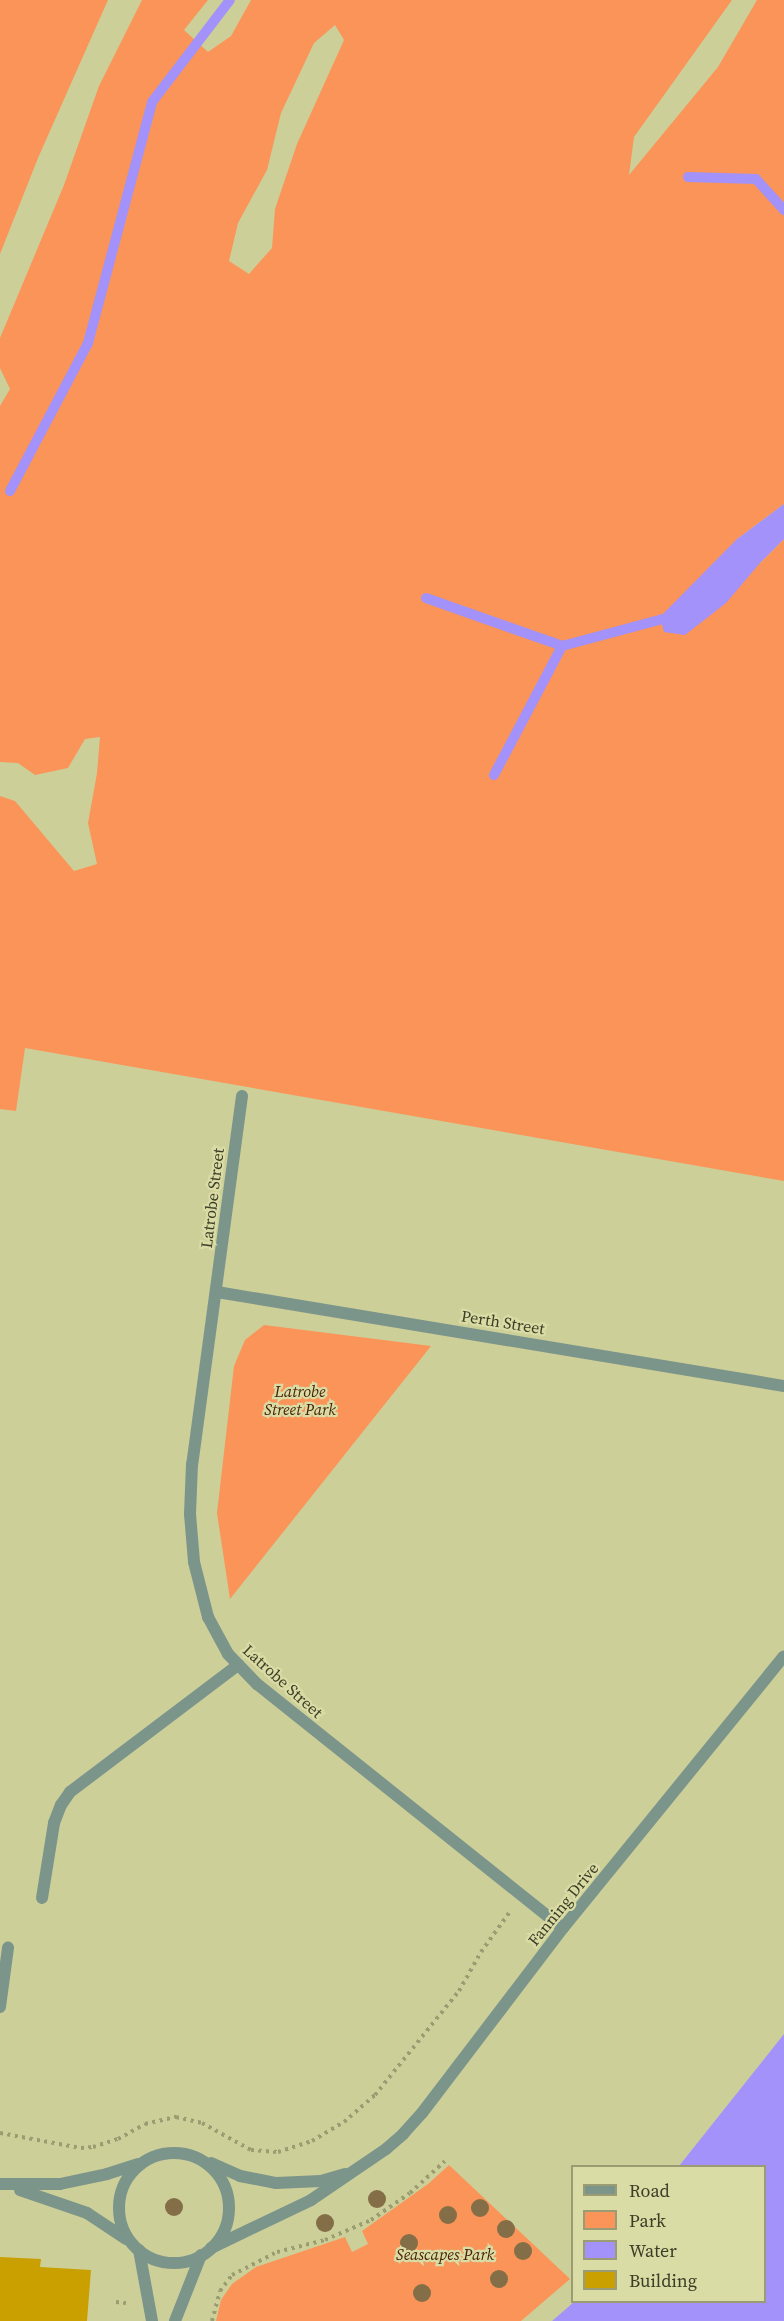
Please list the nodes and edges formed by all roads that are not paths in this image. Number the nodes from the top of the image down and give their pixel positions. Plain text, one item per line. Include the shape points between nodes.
1 (242, 1096) dead end
2 (217, 1292) junction
3 (784, 1386) edge
4 (784, 1656) edge
5 (238, 1665) junction
6 (42, 1898) dead end
7 (563, 1929) junction
8 (8, 1948) dead end
9 (0, 2007) edge
10 (198, 2157) junction
11 (143, 2162) junction
12 (362, 2166) junction
13 (0, 2185) edge
14 (134, 2246) junction
15 (206, 2252) junction
16 (152, 2321) edge
17 (175, 2321) edge

1 - 2 street, Latrobe Street
2 - 3 street, Perth Street
2 - 5 street, Latrobe Street via 192,1464 189,1514 194,1562 205,1608 228,1654
4 - 7 street, Fanning Drive
5 - 6 street via 70,1792 54,1823
5 - 7 street, Latrobe Street via 324,1740
7 - 12 street, Fanning Drive via 422,2113 386,2149
8 - 9 street
10 - 11 street via 168,2152
10 - 12 street, Fanning Drive via 240,2176 276,2183 321,2181
10 - 15 street via 219,2175 229,2203 225,2229
11 - 13 street via 60,2184
11 - 14 street via 128,2176 119,2195 120,2222
12 - 15 street, Fanning Drive via 280,2217
13 - 14 street via 87,2213
14 - 15 street via 150,2258 167,2263 189,2262
14 - 16 street
15 - 17 street

